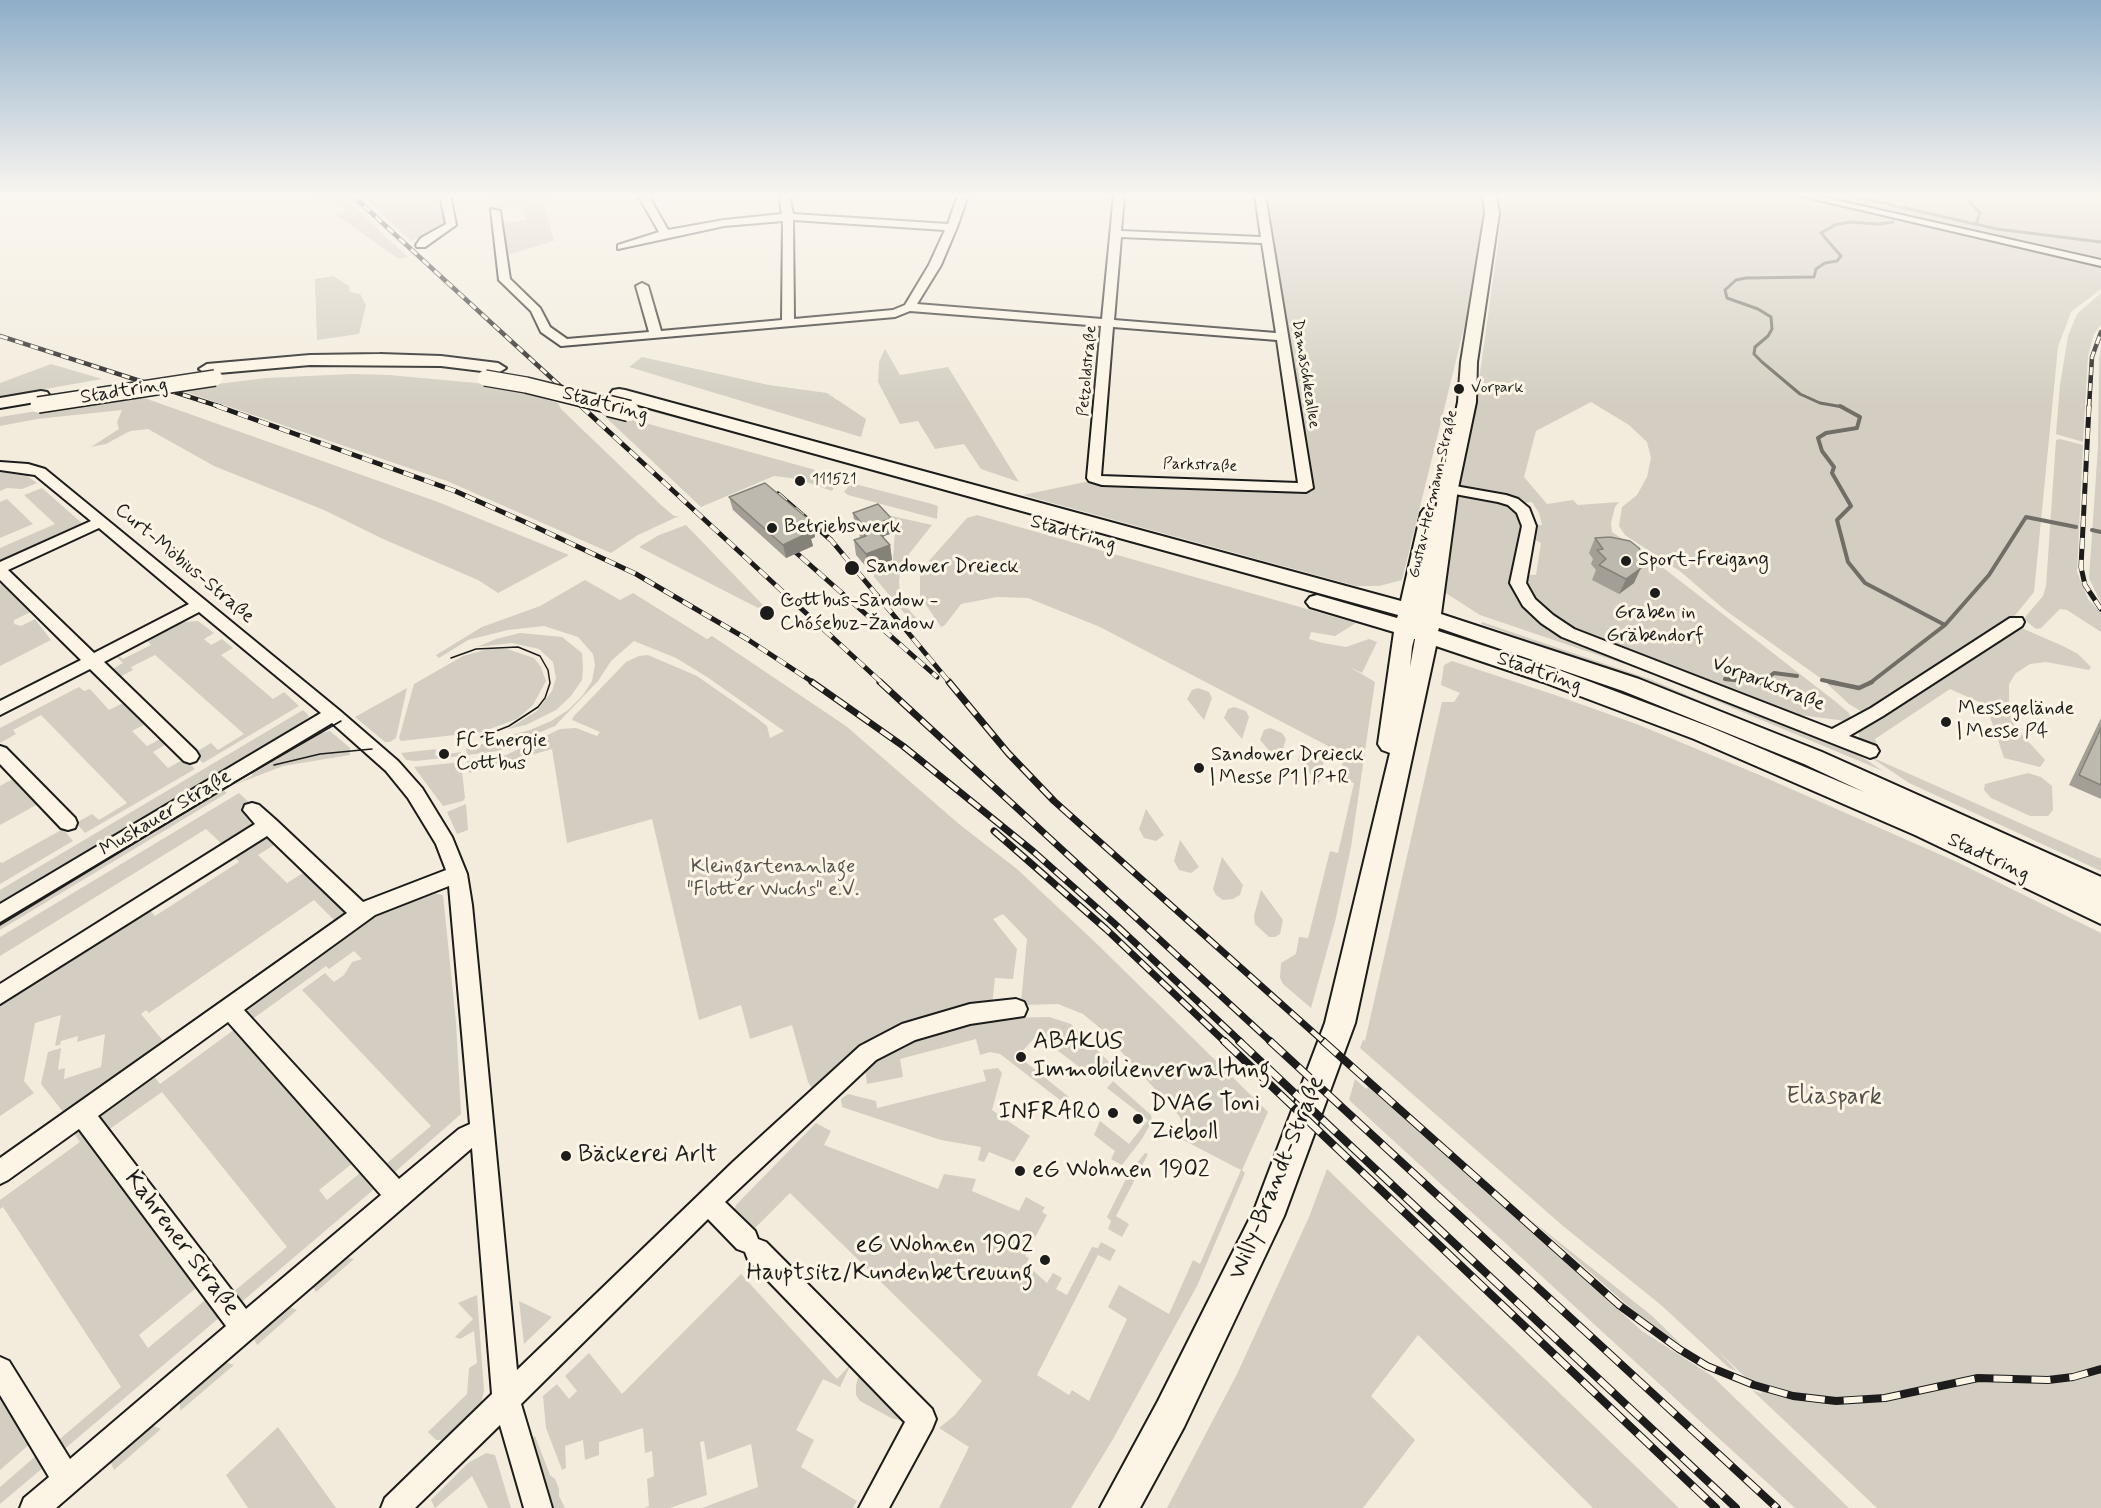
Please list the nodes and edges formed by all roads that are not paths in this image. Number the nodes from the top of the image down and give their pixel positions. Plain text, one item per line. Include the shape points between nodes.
1 (503, 265) edge
2 (788, 265) edge
3 (935, 265) edge
4 (1114, 265) edge
5 (1271, 265) edge
6 (1484, 265) edge
7 (642, 286) dead end
8 (906, 309) junction
9 (788, 321) junction
10 (1109, 323) junction
11 (656, 334) junction
12 (1282, 337) junction
13 (491, 373) junction
14 (40, 401) junction
15 (0, 403) edge
16 (0, 412) edge
17 (834, 460) junction
18 (0, 466) edge
19 (1094, 478) joint
20 (1306, 488) joint
21 (1443, 488) junction
22 (101, 522) junction
23 (0, 570) edge
24 (199, 605) junction
25 (2016, 622) dead end
26 (1417, 623) junction
27 (93, 662) junction
28 (0, 709) edge
29 (333, 714) junction
30 (1835, 736) junction
31 (1870, 751) dead end
32 (0, 753) edge
33 (190, 756) dead end
34 (252, 810) dead end
35 (68, 824) dead end
36 (269, 825) junction
37 (457, 874) junction
38 (2101, 889) edge
39 (2101, 913) edge
40 (0, 914) edge
41 (362, 914) junction
42 (0, 995) edge
43 (229, 1008) junction
44 (1016, 1009) dead end
45 (76, 1119) junction
46 (483, 1130) junction
47 (0, 1172) edge
48 (398, 1196) junction
49 (708, 1202) junction
50 (244, 1328) junction
51 (0, 1370) edge
52 (506, 1400) junction
53 (67, 1480) junction
54 (34, 1508) edge
55 (395, 1508) edge
56 (538, 1508) edge
57 (873, 1508) edge
58 (1119, 1508) edge

1 - 11 street via 505,280 536,310 545,329 565,343
2 - 9 street
3 - 8 street
4 - 10 street, Petzoldstraße
5 - 12 street, Damaschkeallee
6 - 21 main road, Gustav-Hermann-Straße via 1468,362 1451,421
7 - 11 street
8 - 9 street
8 - 10 street
9 - 11 street
10 - 12 street
10 - 19 street, Petzoldstraße
12 - 20 street, Damaschkeallee
13 - 14 main road, Stadtring, bridge via 366,369 211,373
13 - 17 main road, Stadtring, bridge via 526,385
13 - 17 main road, Stadtring via 619,394
14 - 15 main road, Stadtring
14 - 16 main road, Stadtring
17 - 26 main road, Stadtring
18 - 22 street, Curt-Möbius-Straße via 40,472
19 - 20 street, Parkstraße
21 - 26 main road, Gustav-Hermann-Straße
21 - 30 street, Vorparkstraße via 1501,498 1524,511 1529,526 1518,583 1528,602 1568,633
22 - 23 street
22 - 24 street, Curt-Möbius-Straße
23 - 27 street, Muskauer Straße
24 - 27 street
24 - 29 street, Curt-Möbius-Straße
25 - 30 street
26 - 38 main road, Stadtring via 1631,685 1706,714
26 - 39 main road, Stadtring via 1702,733 1924,828
26 - 58 main road, Willy-Brandt-Straße via 1424,654 1340,1023 1268,1216 1172,1414
27 - 28 street
27 - 33 street, Muskauer Straße
29 - 37 street via 392,766 415,793 445,842
29 - 40 street, Muskauer Straße
30 - 31 street, Vorparkstraße
32 - 35 street
34 - 36 street, Muskauer Straße
36 - 41 street, Muskauer Straße
36 - 42 street
37 - 41 street
37 - 46 street
41 - 43 street
43 - 45 street
43 - 48 street
44 - 49 street via 970,1014 910,1032 868,1053
45 - 47 street
45 - 50 street, Kahrener Straße
46 - 48 street, Kahrener Straße via 467,1137
46 - 52 street
48 - 50 street, Kahrener Straße
49 - 52 street
49 - 57 street via 922,1419
50 - 53 street
51 - 53 street
52 - 55 street
52 - 56 street
53 - 54 street

